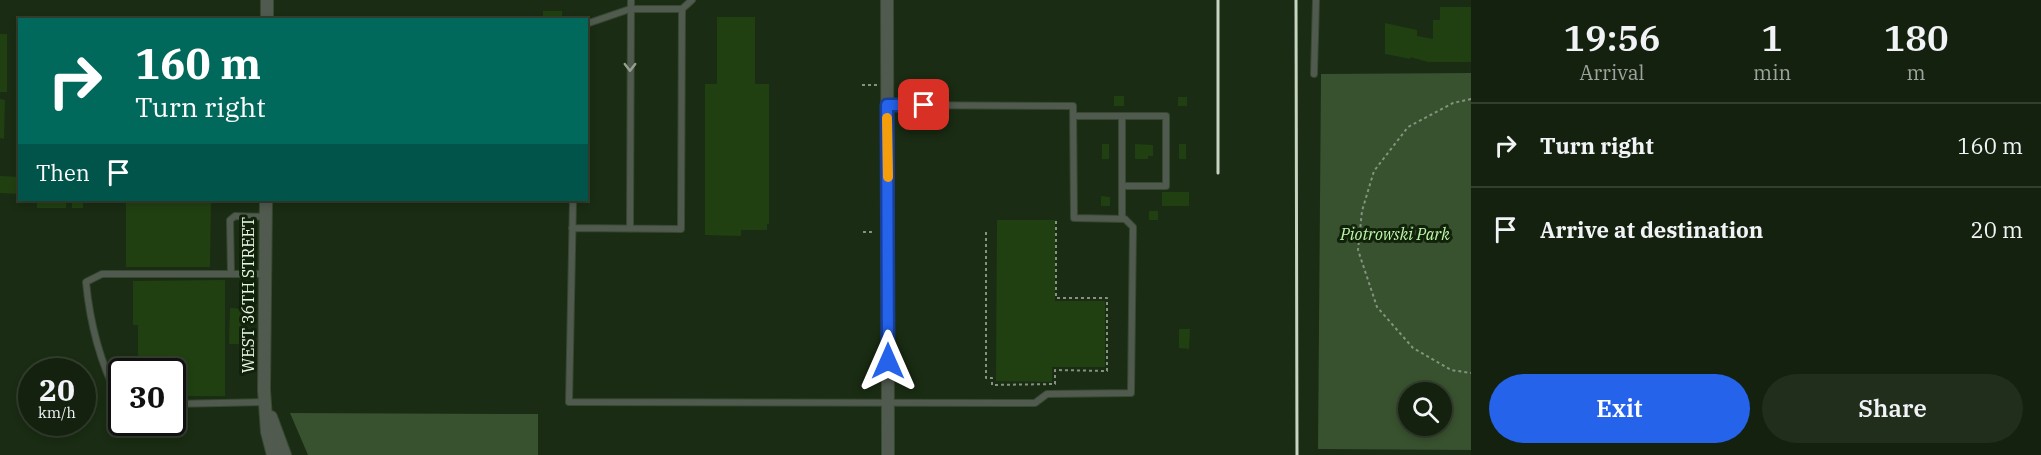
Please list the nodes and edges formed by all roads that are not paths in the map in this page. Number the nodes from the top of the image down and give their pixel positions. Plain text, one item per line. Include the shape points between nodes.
1 (267, 0) edge
2 (630, 0) edge
3 (692, 0) edge
4 (887, 0) edge
5 (1316, 0) edge
6 (630, 9) junction
7 (682, 9) junction
8 (267, 18) edge
9 (588, 23) edge
10 (1314, 74) dead end
11 (887, 105) junction
12 (1073, 116) junction
13 (1122, 116) junction
14 (1122, 186) junction
15 (266, 201) edge
16 (573, 201) edge
17 (266, 217) junction
18 (1122, 219) junction
19 (573, 228) junction
20 (630, 229) junction
21 (231, 274) junction
22 (265, 274) junction
23 (108, 378) edge
24 (265, 396) junction
25 (186, 403) edge
26 (888, 404) junction
27 (273, 455) edge
28 (285, 455) edge
29 (888, 455) edge

1 - 8 street
2 - 6 lane
3 - 7 lane
4 - 11 street
5 - 10 lane
6 - 7 lane
6 - 9 lane
6 -> 20 lane
7 - 20 lane via 681,229
11 - 12 lane via 1073,106
11 - 26 street
12 - 13 lane
12 - 18 lane via 1074,218
13 - 14 lane
13 - 14 lane via 1166,116 1166,186
14 - 18 lane
15 - 17 street, WEST 36TH STREET
16 - 19 lane
17 - 21 lane via 235,216 230,220
17 - 22 street, WEST 36TH STREET
18 - 26 lane via 1133,227 1131,393 1047,394 1035,403
19 - 20 lane
19 - 26 lane via 569,402
21 - 22 lane
21 - 23 lane via 102,274 86,282 89,316
22 - 24 street, WEST 36TH STREET
24 - 25 lane
24 - 27 street, WEST 36TH STREET
24 - 28 street, WEST 36TH STREET
26 - 29 street

